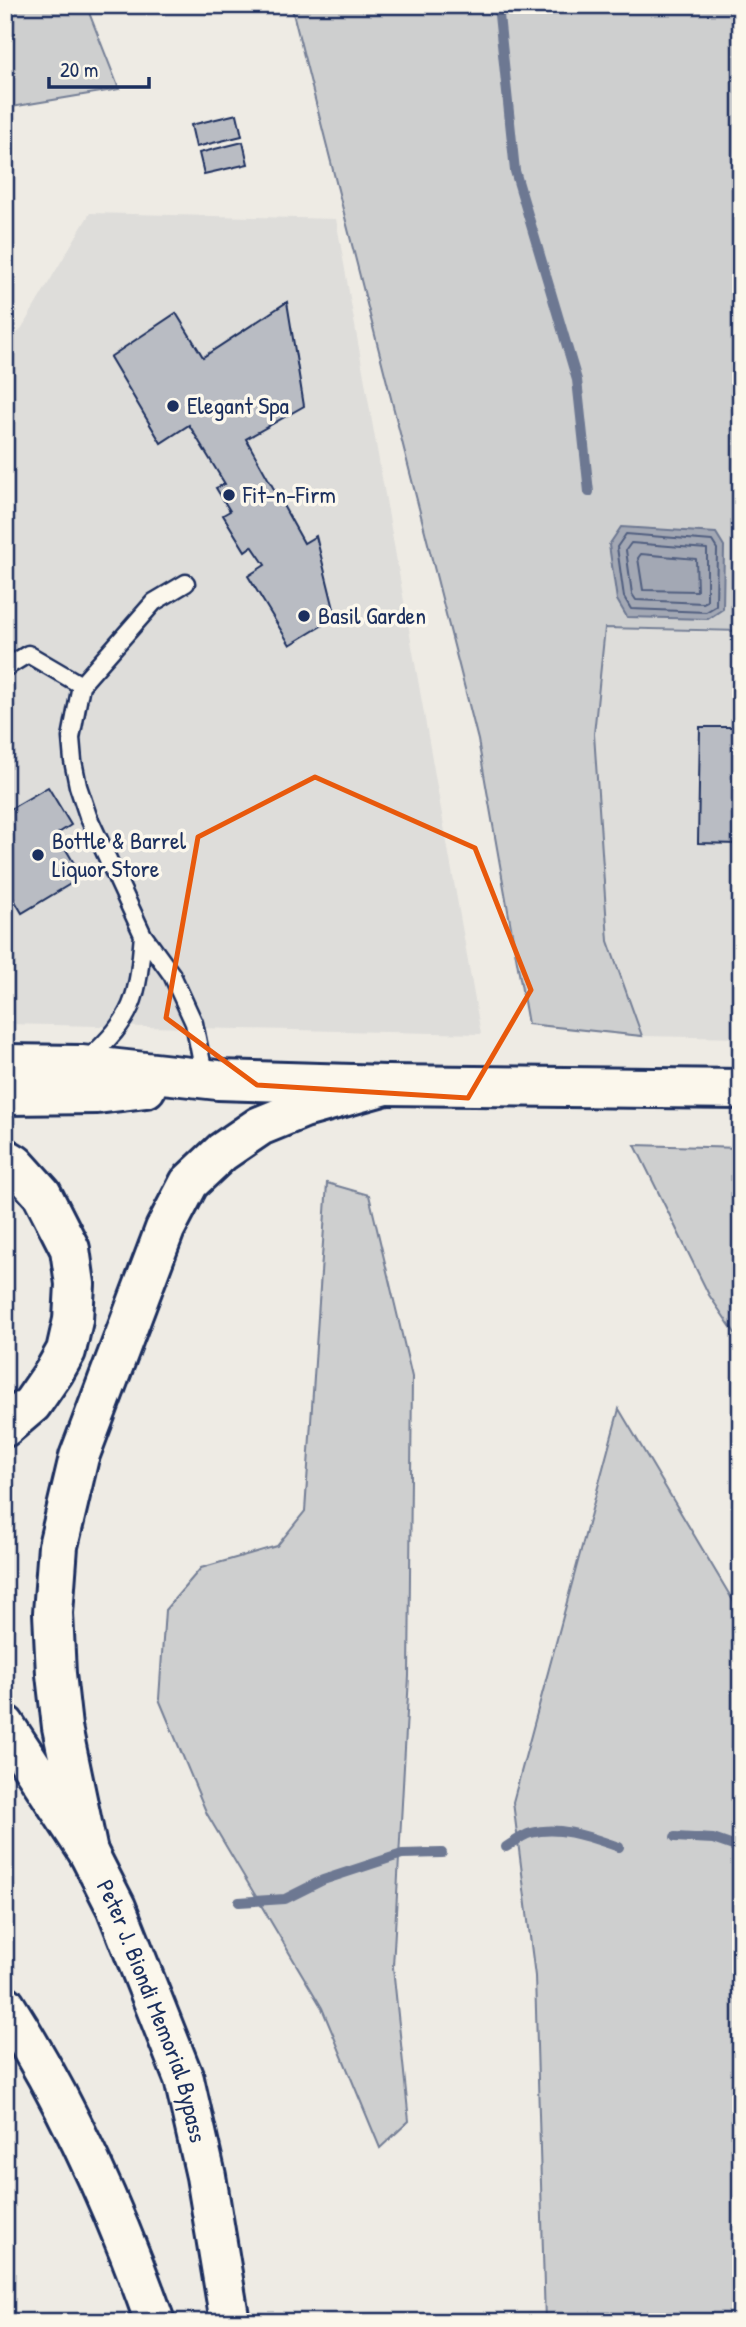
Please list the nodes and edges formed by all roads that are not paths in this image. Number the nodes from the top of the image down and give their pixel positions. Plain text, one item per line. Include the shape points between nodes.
1 (186, 583) dead end
2 (5, 668) edge
3 (81, 685) junction
4 (142, 935) junction
5 (5, 1064) edge
6 (81, 1065) junction
7 (211, 1079) junction
8 (386, 1085) junction
9 (741, 1089) edge
10 (5, 1095) edge
11 (5, 1158) edge
12 (5, 1427) edge
13 (5, 1725) edge
14 (88, 1852) junction
15 (5, 2005) edge
16 (155, 2322) edge
17 (230, 2322) edge

1 - 3 lane via 154,602
2 - 3 lane via 28,654
3 - 4 lane via 71,738 78,786
4 - 6 lane via 133,1003 107,1041
4 - 7 lane via 172,975 194,1023
5 - 6 main road
6 - 7 main road
7 - 8 main road
7 - 10 main road via 97,1094
8 - 9 main road
8 - 14 main road via 293,1112 260,1126 222,1152 189,1183 160,1241 79,1457 58,1546 56,1674
11 - 12 main road via 42,1194 70,1249 75,1284 66,1351 32,1404
13 - 14 main road, Peter J. Biondi Memorial Bypass
14 - 17 main road, Peter J. Biondi Memorial Bypass via 116,1907 184,2080 206,2176
15 - 16 main road via 94,2167

